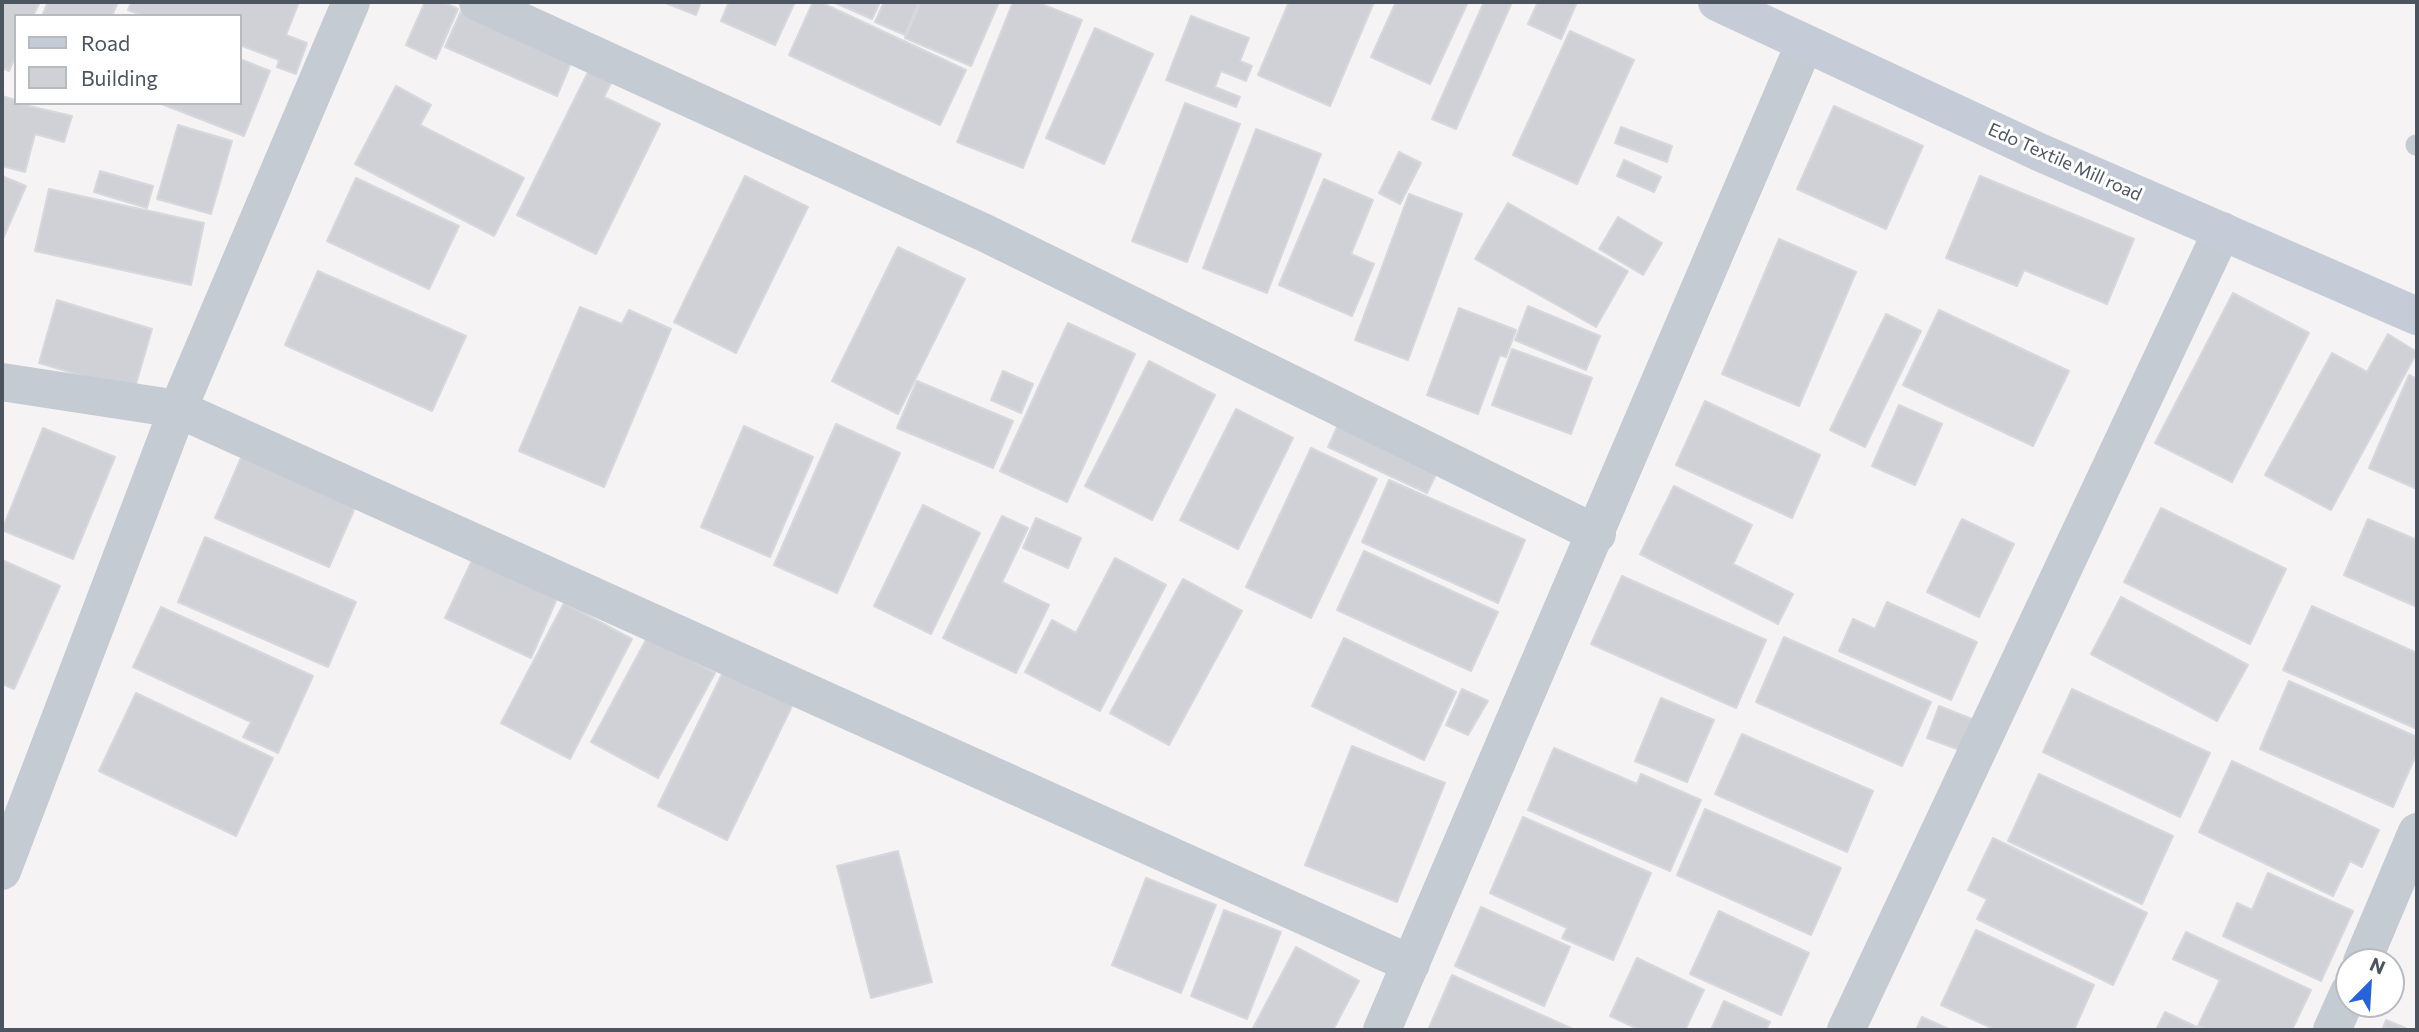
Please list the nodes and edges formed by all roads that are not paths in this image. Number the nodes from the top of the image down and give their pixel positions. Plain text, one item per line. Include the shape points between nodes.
1 (351, 2) edge
2 (478, 2) edge
3 (1717, 2) edge
4 (1804, 45) junction
5 (2222, 231) junction
6 (2417, 316) edge
7 (2, 382) edge
8 (178, 409) junction
9 (1597, 534) junction
10 (2417, 832) edge
11 (2, 871) edge
12 (2368, 948) edge
13 (1411, 964) junction
14 (1382, 1030) edge
15 (1846, 1030) edge

1 - 8 street
2 - 9 street via 985,233
3 - 4 street, Edo Textile Mill road
4 - 5 street, Edo Textile Mill road
4 - 9 street
5 - 6 street, Edo Textile Mill road
5 - 15 street
7 - 8 street
8 - 11 street
8 - 13 street
9 - 13 street
10 - 12 street
13 - 14 street

